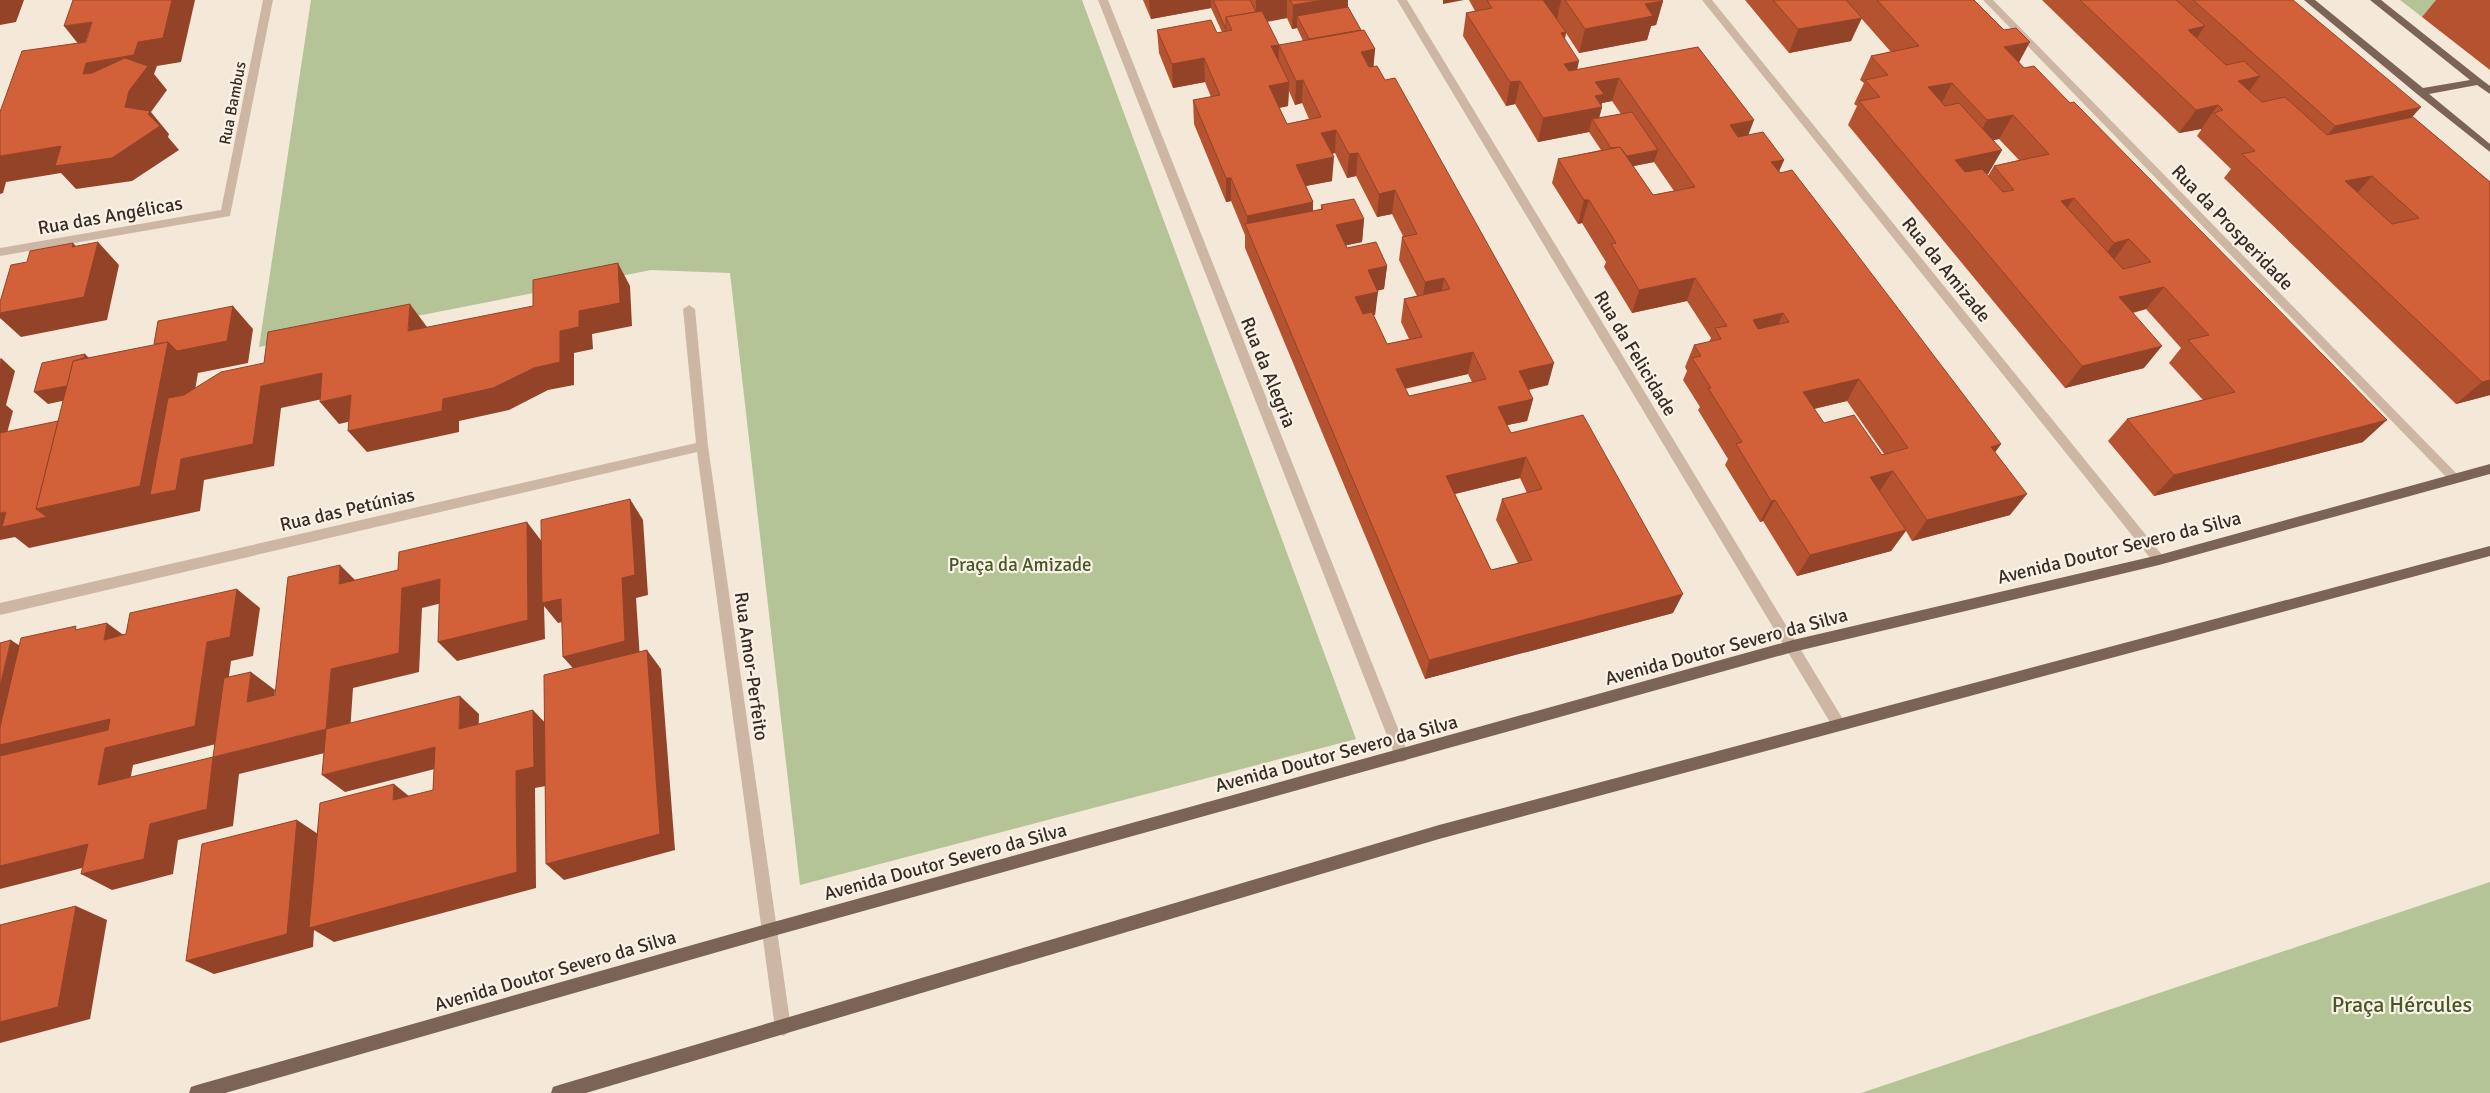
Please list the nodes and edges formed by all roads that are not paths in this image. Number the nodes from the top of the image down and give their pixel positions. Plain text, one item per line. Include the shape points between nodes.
1 (268, 0) edge
2 (1103, 0) edge
3 (1402, 0) edge
4 (1707, 0) edge
5 (1988, 0) edge
6 (2309, 0) edge
7 (2375, 0) edge
8 (2478, 82) junction
9 (2490, 91) edge
10 (2420, 92) junction
11 (2490, 149) edge
12 (226, 212) joint
13 (0, 252) edge
14 (689, 309) dead end
15 (702, 446) junction
16 (2490, 469) edge
17 (2454, 478) junction
18 (2490, 551) edge
19 (2159, 560) junction
20 (0, 609) edge
21 (1792, 646) junction
22 (1839, 725) junction
23 (1402, 756) junction
24 (770, 930) junction
25 (783, 1028) junction
26 (196, 1093) edge
27 (559, 1093) edge

1 - 12 street, Rua Bambus
2 - 23 street, Rua da Alegria
3 - 21 street, Rua da Felicidade
4 - 19 street, Rua da Amizade
5 - 17 street, Rua da Prosperidade
6 - 10 main road
7 - 8 main road
8 - 9 main road
8 - 10 main road
10 - 11 main road
12 - 13 street, Rua das Angélicas
14 - 15 street, Rua Amor-Perfeito
15 - 20 street, Rua das Petúnias
15 - 24 street, Rua Amor-Perfeito
16 - 17 main road, Avenida Doutor Severo da Silva
17 - 19 main road, Avenida Doutor Severo da Silva
18 - 22 main road
19 - 21 main road, Avenida Doutor Severo da Silva
21 - 22 street, Rua da Felicidade
21 - 23 main road, Avenida Doutor Severo da Silva
22 - 25 main road via 1440,832
23 - 24 main road, Avenida Doutor Severo da Silva
24 - 25 street, Rua Amor-Perfeito
24 - 26 main road, Avenida Doutor Severo da Silva
25 - 27 main road

